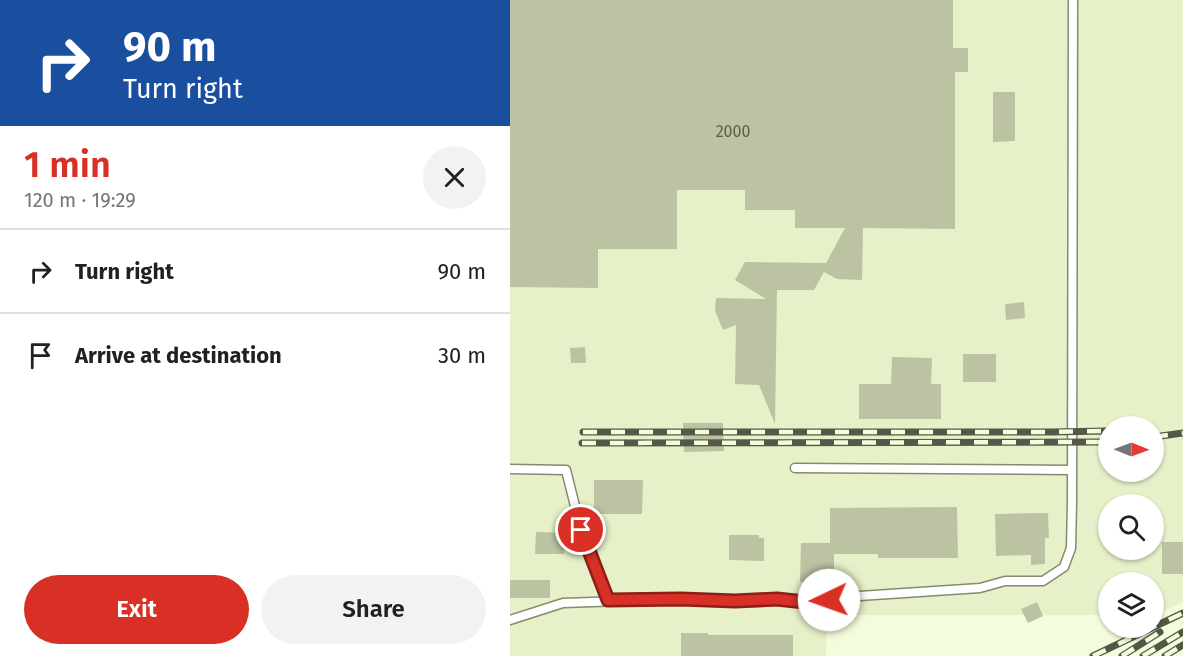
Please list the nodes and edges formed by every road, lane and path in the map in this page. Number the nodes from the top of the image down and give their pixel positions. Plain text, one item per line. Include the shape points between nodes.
1 (1073, 0) edge
2 (795, 468) dead end
3 (510, 469) edge
4 (1072, 470) junction
5 (608, 600) junction
6 (510, 620) edge

1 - 4 lane
2 - 4 lane
3 - 5 lane via 566,471 581,530
4 - 5 lane via 1071,548 1064,567 1043,581 1005,581 980,588 844,597 814,603 777,599
5 - 6 lane via 563,603

